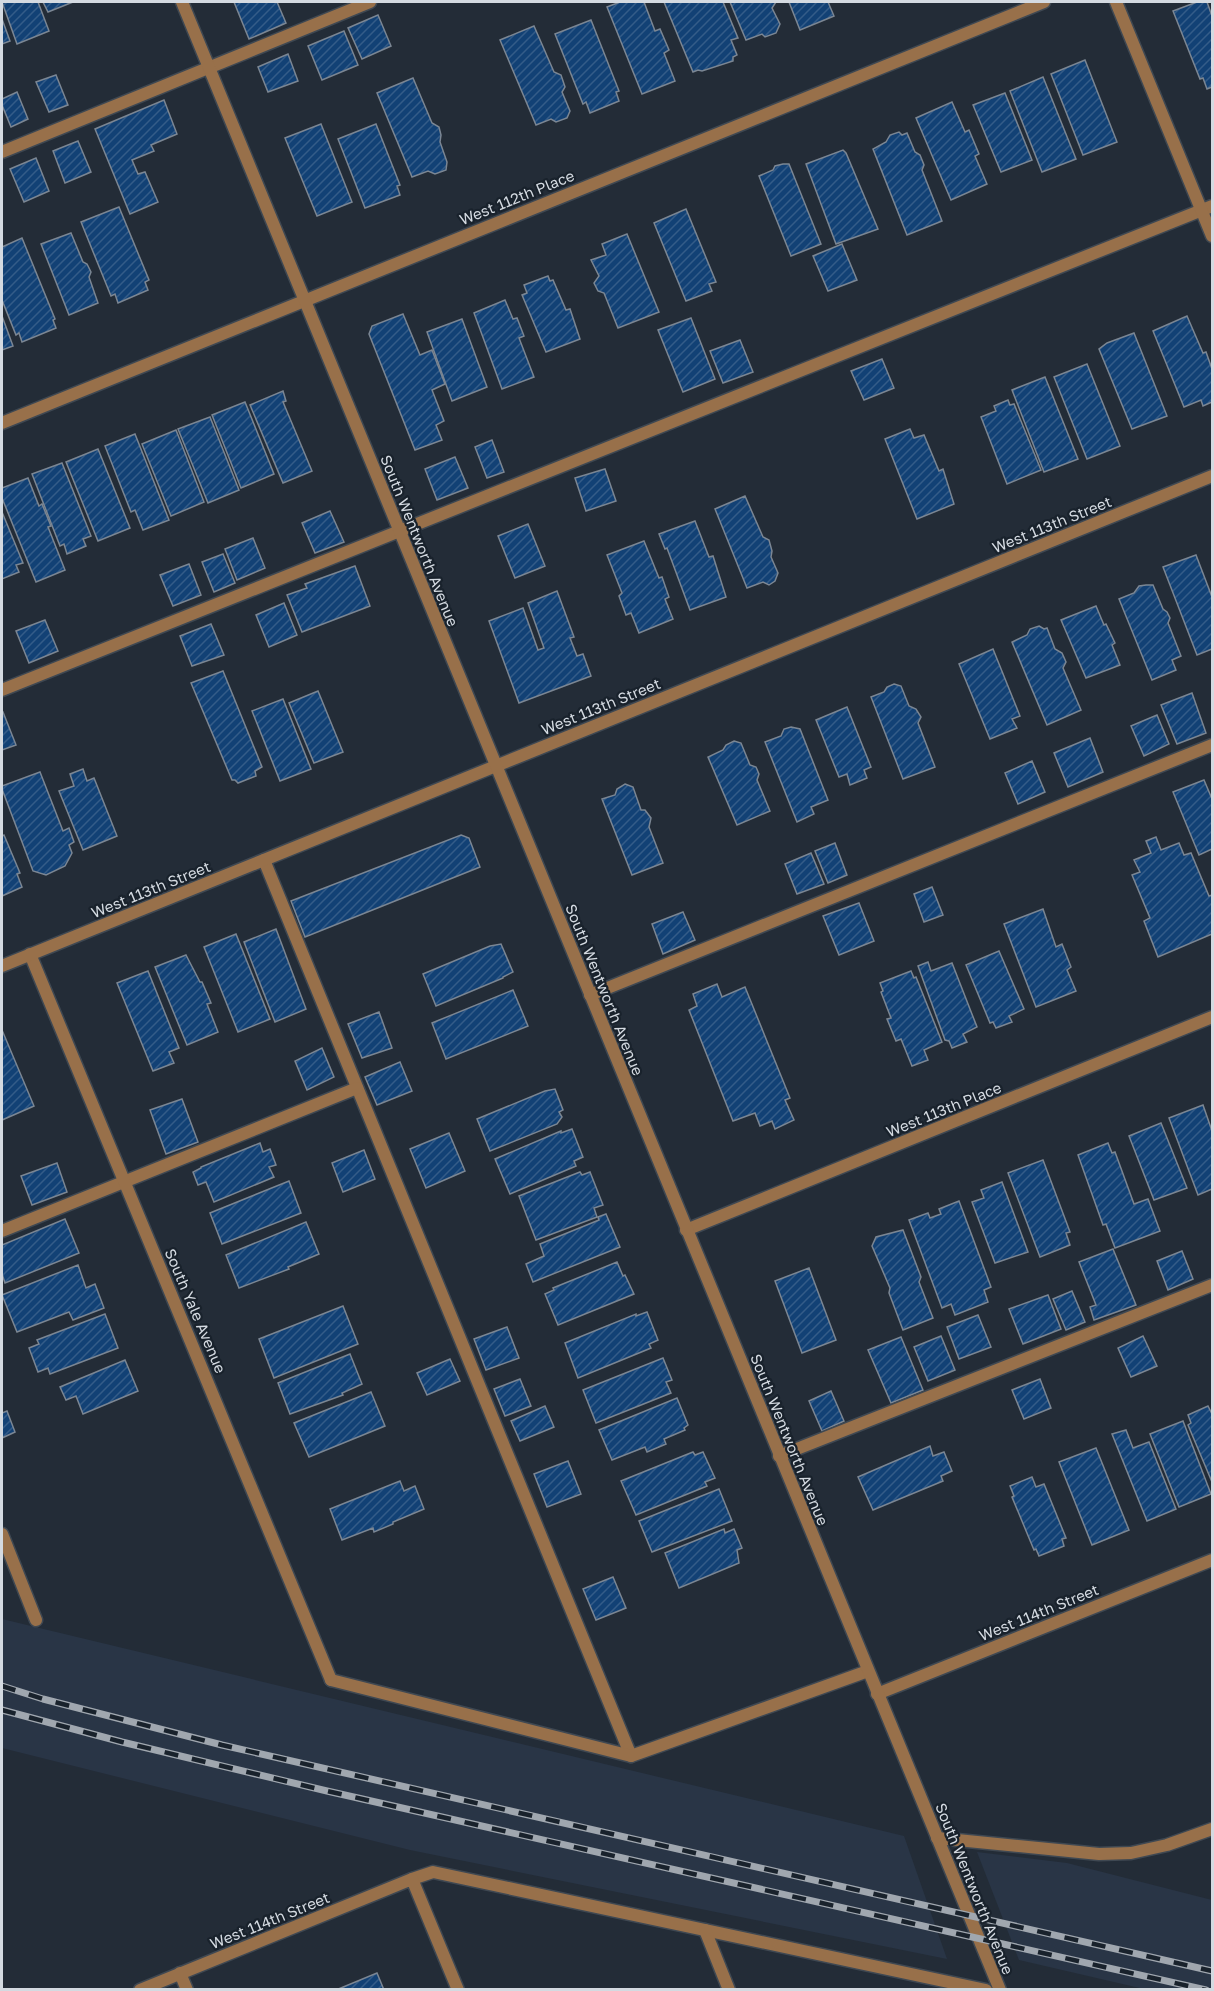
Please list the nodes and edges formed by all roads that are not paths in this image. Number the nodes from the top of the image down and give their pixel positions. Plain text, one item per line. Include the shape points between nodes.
1 (182, 2) edge
2 (370, 2) edge
3 (1044, 2) edge
4 (1116, 2) edge
5 (209, 67) junction
6 (2, 152) edge
7 (1207, 208) edge
8 (1212, 236) edge
9 (305, 300) junction
10 (2, 423) edge
11 (1212, 476) edge
12 (399, 531) junction
13 (2, 690) edge
14 (1212, 746) edge
15 (495, 766) junction
16 (264, 860) junction
17 (30, 954) junction
18 (2, 966) edge
19 (590, 995) junction
20 (1212, 1017) edge
21 (357, 1088) junction
22 (125, 1182) junction
23 (686, 1230) junction
24 (2, 1231) edge
25 (1212, 1285) edge
26 (779, 1456) junction
27 (2, 1534) edge
28 (1212, 1560) edge
29 (36, 1620) dead end
30 (868, 1671) junction
31 (877, 1694) junction
32 (631, 1756) junction
33 (1212, 1829) edge
34 (937, 1838) junction
35 (412, 1879) junction
36 (705, 1930) junction
37 (180, 1973) junction
38 (140, 1989) edge
39 (187, 1989) edge
40 (458, 1989) edge
41 (729, 1989) edge
42 (986, 1989) edge
43 (1000, 1989) edge

1 - 5 street, South Wentworth Avenue
2 - 5 street
3 - 9 street, West 112th Place
4 - 7 street
5 - 6 street
5 - 9 street, South Wentworth Avenue
7 - 8 street
7 - 12 street
9 - 10 street, West 112th Place
9 - 12 street, South Wentworth Avenue
11 - 15 street, West 113th Street
12 - 13 street
12 - 15 street, South Wentworth Avenue
14 - 19 street
15 - 16 street, West 113th Street
15 - 19 street, South Wentworth Avenue
16 - 17 street, West 113th Street
16 - 21 street
17 - 18 street, West 113th Street
17 - 22 street, South Yale Avenue
19 - 23 street, South Wentworth Avenue
20 - 23 street, West 113th Place
21 - 22 street
21 - 32 street
22 - 24 street
22 - 32 street, South Yale Avenue via 331,1680
23 - 26 street, South Wentworth Avenue
25 - 26 street
26 - 30 street, South Wentworth Avenue
27 - 29 street
28 - 31 street, West 114th Street
30 - 31 street, South Wentworth Avenue
30 - 32 street
31 - 34 street, South Wentworth Avenue
33 - 34 street via 1131,1853 1099,1854
34 - 43 street, South Wentworth Avenue
35 - 36 street, West 114th Street via 433,1872
35 - 37 street, West 114th Street
35 - 40 street
36 - 41 street
36 - 42 street, West 114th Street
37 - 38 street, West 114th Street
37 - 39 street

